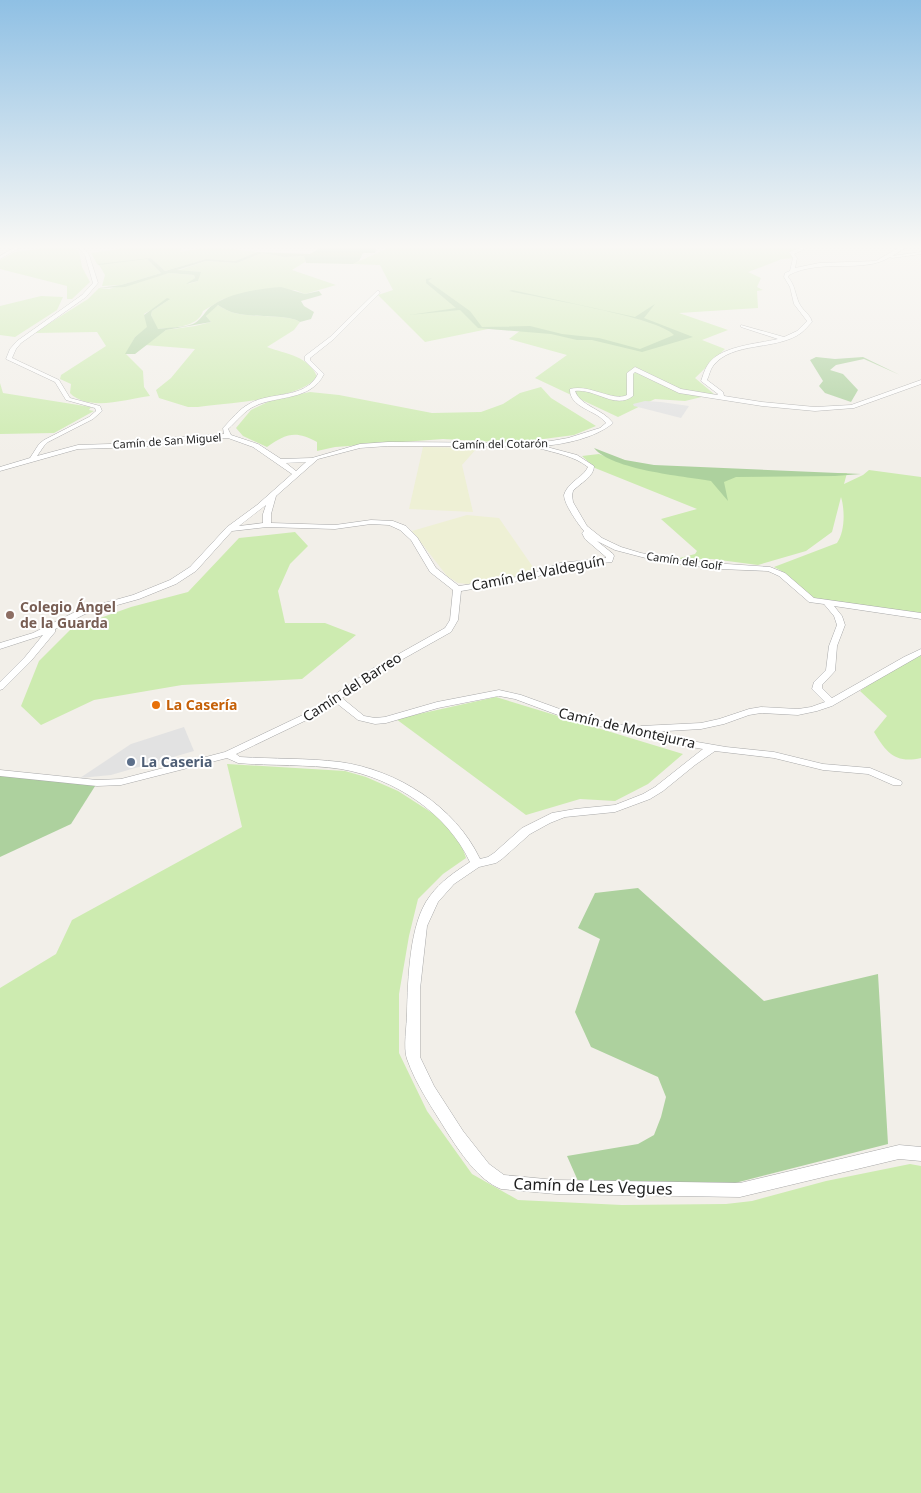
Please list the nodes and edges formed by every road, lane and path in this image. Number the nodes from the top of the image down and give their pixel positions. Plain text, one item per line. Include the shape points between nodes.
1 (53, 318) edge
2 (352, 318) edge
3 (808, 318) edge
4 (743, 326) dead end
5 (783, 340) junction
6 (921, 382) edge
7 (719, 396) junction
8 (228, 436) junction
9 (529, 446) junction
10 (33, 458) junction
11 (314, 460) junction
12 (280, 462) junction
13 (0, 469) edge
14 (296, 474) junction
15 (273, 496) junction
16 (267, 525) junction
17 (230, 529) junction
18 (588, 531) junction
19 (457, 589) junction
20 (828, 604) junction
21 (921, 616) edge
22 (54, 627) junction
23 (0, 646) edge
24 (921, 652) edge
25 (0, 687) edge
26 (336, 698) junction
27 (831, 702) junction
28 (630, 729) junction
29 (713, 748) junction
30 (228, 754) junction
31 (0, 772) edge
32 (897, 783) dead end
33 (476, 863) junction
34 (921, 1154) edge

1 - 10 street via 19,342 9,359 58,381 68,399 94,405 99,410 46,441
2 - 8 street via 307,356 321,374 316,383 305,391 248,407 225,429
3 - 5 street via 810,321 807,325
4 - 5 street
5 - 7 street via 734,350 716,358 709,366 704,381 721,393
6 - 7 street via 844,408 797,408
7 - 9 street, Camín del Cotarón via 679,391 635,369 630,372 630,396 626,399 586,389 572,390 577,400 609,420 607,426 569,440
8 - 10 street, Camín de San Miguel via 84,446
8 - 12 street, Camín de San Miguel via 252,444
9 - 11 street, Camín del Cotarón via 388,444 340,450
9 - 18 street, Camín del Golf via 575,456 592,467 568,494 578,520
10 - 13 street, Camín de San Miguel
11 - 12 street
11 - 14 street, Camín del Cotarón
12 - 14 street, Camín de San Miguel
14 - 15 street, Camín del Cotarón
15 - 16 street
15 - 17 street, Camín del Cotarón
16 - 17 street
16 - 19 street via 335,527 390,523 403,528 414,539 433,570
17 - 22 street, Camín del Cotarón via 193,569 174,582 82,612
18 - 19 street, Camín del Valdeguín via 588,537 610,556 609,560 560,565 531,577
18 - 20 street, Camín del Golf via 624,550 647,557 721,567 768,568 787,577 812,600
19 - 26 street, Camín del Barreo via 454,620 448,630 390,662
20 - 21 street, Camín del Golf
20 - 27 street via 841,624 832,646 830,671 817,684 817,689
22 - 23 street, Camín del Cotarón
22 - 25 street
24 - 27 street
26 - 28 street, Camín de Montejurra via 361,718 375,721 499,693 518,696 577,719
26 - 30 street, Camín del Barreo via 281,730
27 - 28 street via 803,712 754,710 697,727
28 - 29 street, Camín de Montejurra via 666,740
29 - 32 street, Camín de Montejurra via 774,755 823,767 870,771
29 - 33 street, Camín de Les Vegues via 695,757 657,790 640,799 622,807 572,812 548,819 525,831 498,858
30 - 31 street, Camín del Barreo via 122,782 97,783
30 - 33 street via 238,760 340,766 379,777 434,807 464,839
33 - 34 street, Camín de Les Vegues via 450,881 433,900 421,926 414,989 413,1057 458,1136 484,1169 501,1182 556,1187 740,1190 899,1152

